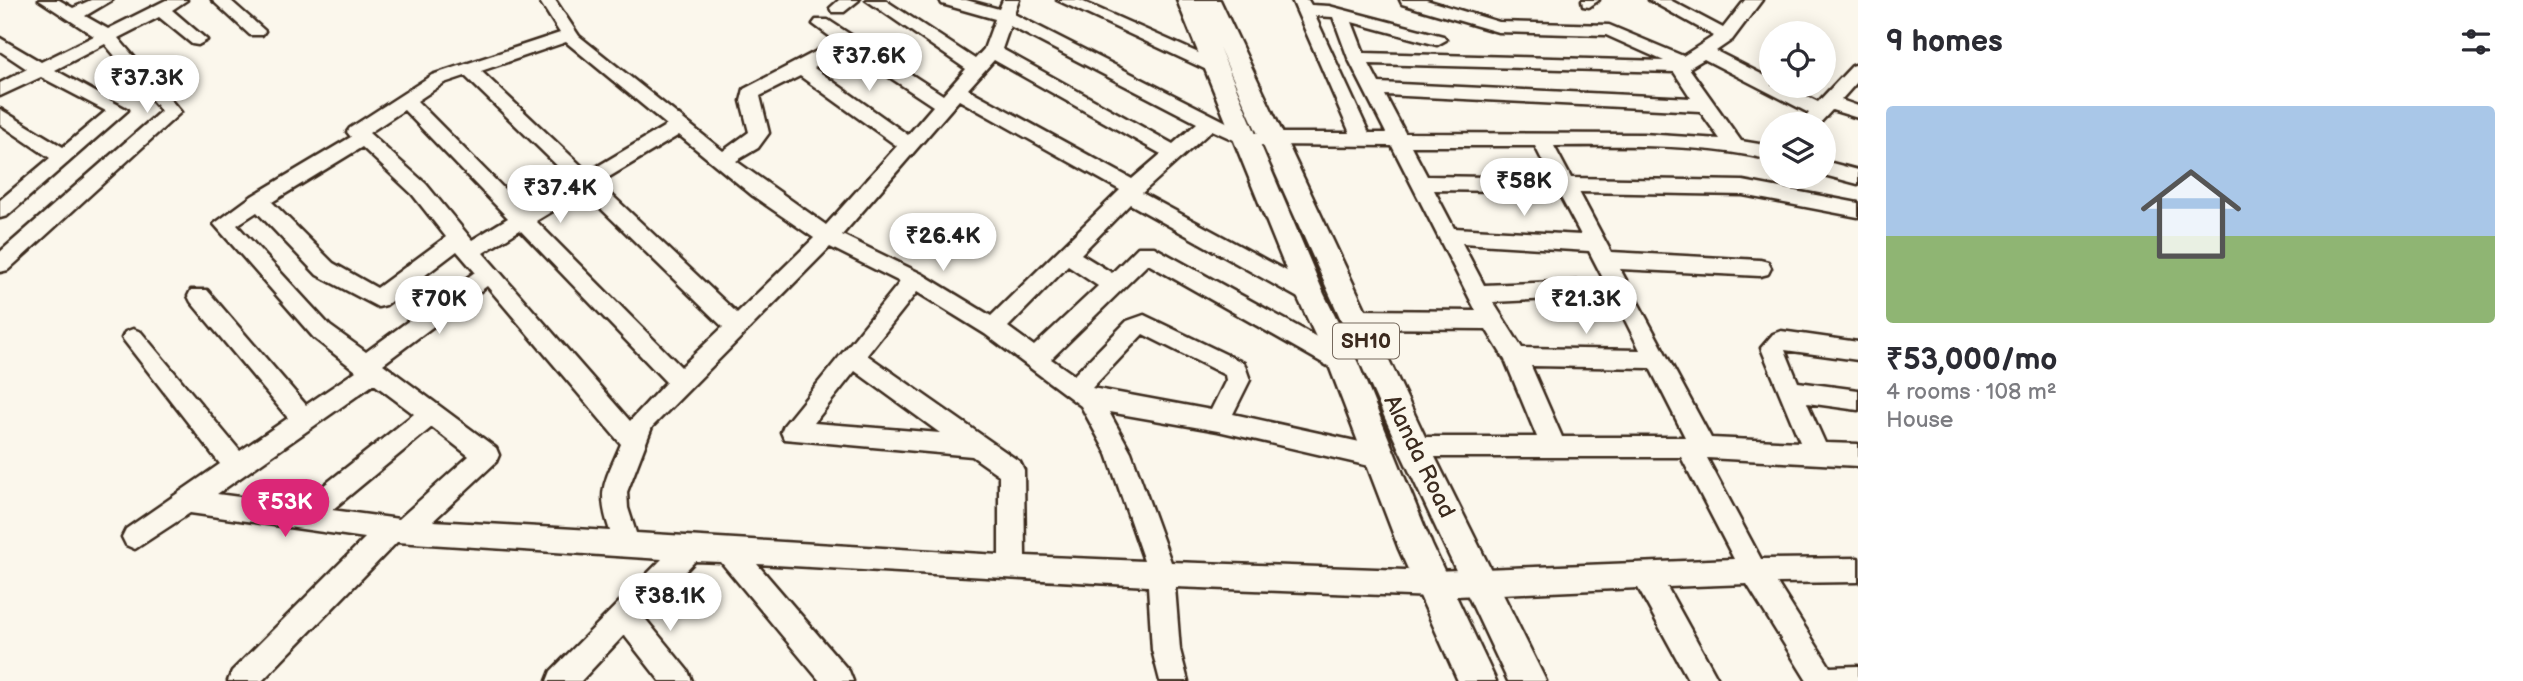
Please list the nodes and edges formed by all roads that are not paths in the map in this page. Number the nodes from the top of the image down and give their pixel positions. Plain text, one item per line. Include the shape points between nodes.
1 (47, 0) edge
2 (104, 0) edge
3 (179, 0) edge
4 (220, 0) edge
5 (547, 0) edge
6 (874, 0) edge
7 (948, 0) edge
8 (1065, 0) edge
9 (1188, 0) edge
10 (1209, 0) edge
11 (1408, 0) edge
12 (1657, 0) edge
13 (1754, 0) edge
14 (1083, 4) edge
15 (1303, 5) edge
16 (1008, 8) edge
17 (160, 9) junction
18 (1340, 14) junction
19 (73, 15) junction
20 (822, 24) dead end
21 (256, 31) dead end
22 (570, 35) junction
23 (107, 36) junction
24 (1726, 36) junction
25 (198, 40) dead end
26 (1437, 40) dead end
27 (848, 41) junction
28 (0, 43) edge
29 (992, 51) junction
30 (1705, 52) junction
31 (1357, 58) junction
32 (1682, 65) junction
33 (1215, 67) junction
34 (801, 68) junction
35 (977, 68) junction
36 (41, 69) junction
37 (468, 69) junction
38 (1858, 70) edge
39 (1759, 80) edge
40 (1374, 89) junction
41 (0, 90) edge
42 (950, 98) junction
43 (1793, 98) edge
44 (135, 99) junction
45 (405, 100) junction
46 (1706, 105) junction
47 (1818, 112) edge
48 (1821, 112) edge
49 (1858, 112) edge
50 (1836, 113) edge
51 (0, 115) edge
52 (1211, 121) junction
53 (680, 126) junction
54 (363, 138) junction
55 (1257, 139) junction
56 (1362, 139) junction
57 (1400, 139) junction
58 (1541, 140) junction
59 (909, 145) junction
60 (1735, 147) junction
61 (1759, 151) edge
62 (1175, 153) junction
63 (63, 157) junction
64 (723, 160) junction
65 (1836, 171) edge
66 (1858, 177) edge
67 (586, 181) junction
68 (1421, 183) junction
69 (1566, 187) junction
70 (1131, 192) junction
71 (259, 201) junction
72 (1858, 210) edge
73 (0, 211) edge
74 (524, 218) junction
75 (1449, 235) junction
76 (828, 237) junction
77 (464, 245) junction
78 (1601, 252) junction
79 (1067, 256) junction
80 (0, 264) edge
81 (1760, 268) dead end
82 (488, 274) junction
83 (914, 280) junction
84 (1114, 285) junction
85 (1618, 288) junction
86 (1310, 294) junction
87 (1477, 294) junction
88 (199, 296) dead end
89 (1356, 319) junction
90 (1492, 320) junction
91 (737, 326) junction
92 (993, 328) junction
93 (133, 338) dead end
94 (1858, 351) edge
95 (1515, 357) junction
96 (854, 358) junction
97 (1657, 359) junction
98 (1035, 360) junction
99 (1343, 363) junction
100 (370, 368) junction
101 (681, 382) junction
102 (1791, 391) junction
103 (1083, 394) junction
104 (1858, 400) edge
105 (431, 414) junction
106 (304, 420) junction
107 (1218, 422) junction
108 (633, 441) junction
109 (978, 446) junction
110 (1414, 447) junction
111 (1554, 447) junction
112 (1696, 448) junction
113 (1817, 453) junction
114 (1858, 455) edge
115 (1378, 457) junction
116 (237, 466) junction
117 (187, 501) junction
118 (303, 517) junction
119 (397, 531) junction
120 (135, 537) dead end
121 (627, 544) junction
122 (690, 548) junction
123 (727, 551) junction
124 (1012, 568) junction
125 (1858, 570) edge
126 (1754, 571) junction
127 (1161, 572) junction
128 (1646, 576) junction
129 (1481, 581) junction
130 (1434, 584) junction
131 (625, 615) junction
132 (1858, 680) edge
133 (242, 681) edge
134 (562, 681) edge
135 (678, 681) edge
136 (839, 681) edge
137 (1174, 681) edge
138 (1477, 681) edge
139 (1527, 681) edge
140 (1705, 681) edge
141 (1823, 681) edge

1 - 19 street
2 - 19 street
3 - 17 street
4 - 21 street
5 - 22 street
6 - 35 street
7 - 16 street
8 - 14 street
9 - 33 main road, Alanda Road / SH10
10 - 55 main road, Alanda Road / SH10
11 - 32 street via 1498,27 1609,30
12 - 24 street
13 - 24 street
14 - 33 street
15 - 18 street
15 - 56 street
16 - 29 street
16 - 52 street
17 - 23 street
17 - 25 street
18 - 26 street
18 - 31 street
19 - 23 street
20 - 27 street
22 - 37 street
22 - 53 street
23 - 36 street
23 - 44 street
24 - 30 street
27 - 34 street
27 - 42 street
28 - 36 street
29 - 35 street
29 - 62 street
30 - 32 street
30 - 39 street
31 - 32 street
31 - 40 street
32 - 46 street
33 - 55 main road, Alanda Road / SH10
34 - 59 street
34 - 64 street via 751,93 759,133
35 - 42 street
36 - 41 street
36 - 44 street
37 - 45 street via 438,79
37 - 67 street
38 - 48 street
40 - 46 street
40 - 57 street
42 - 59 street
42 - 70 street
43 - 47 street
44 - 63 street
44 - 80 street via 172,112
45 - 54 street via 357,132
45 - 74 street
46 - 60 street
49 - 50 street
51 - 63 street
52 - 55 street
52 - 62 street
53 - 64 street
53 - 67 street
54 - 71 street
54 - 77 street via 419,189
55 - 56 street
55 - 86 main road, Alanda Road / SH10
55 - 89 main road, Alanda Road / SH10
56 - 57 street
57 - 58 street
57 - 68 street
58 - 60 street via 1643,140
58 - 69 street
59 - 76 street
60 - 61 street
62 - 70 street
63 - 73 street
64 - 76 street
65 - 66 street
67 - 74 street
67 - 91 street
68 - 69 street
68 - 75 street
69 - 72 street via 1743,188
69 - 78 street
70 - 79 street
70 - 86 street
71 - 77 street via 325,269 379,299
71 - 100 street via 224,224 322,332
74 - 77 street
74 - 101 street
75 - 78 street
75 - 87 street
76 - 83 street
76 - 91 street
77 - 82 street
78 - 81 street
78 - 85 street
79 - 84 street
79 - 92 street
82 - 100 street
82 - 108 street
83 - 92 street
83 - 96 street
84 - 98 street
84 - 99 street via 1146,253
85 - 87 street
85 - 97 street
86 - 99 main road, Alanda Road / SH10
87 - 90 street
88 - 106 street
89 - 90 street
89 - 110 main road, Alanda Road / SH10
90 - 95 street
91 - 101 street
92 - 98 street
93 - 116 street
94 - 102 street via 1781,340 1772,348
95 - 97 street
95 - 111 street
96 - 109 street
96 - 109 street via 793,432
97 - 112 street
98 - 103 street
99 - 115 main road, Alanda Road / SH10
100 - 105 street
100 - 106 street
101 - 108 street via 642,421
102 - 104 street
102 - 113 street
103 - 107 street
103 - 107 street via 1135,327 1150,325 1237,370 1238,380
103 - 127 street via 1119,452
105 - 118 street
105 - 119 street via 487,455
106 - 116 street
107 - 115 street
108 - 121 street via 614,492
109 - 124 street via 1011,470
110 - 111 street
110 - 129 main road, Alanda Road / SH10
111 - 112 street
112 - 113 street
112 - 126 street
113 - 114 street
115 - 130 main road, Alanda Road / SH10
116 - 117 street
117 - 118 street
117 - 120 street
118 - 119 street
119 - 121 street
119 - 133 street
121 - 122 street
122 - 123 street
122 - 131 street
123 - 124 street
123 - 136 street
124 - 127 street
125 - 126 street
126 - 128 street
126 - 141 street
127 - 130 street
127 - 137 street via 1166,650
128 - 129 street
128 - 140 street
129 - 130 street
129 - 139 main road, Alanda Road / SH10
130 - 138 main road, Alanda Road / SH10
131 - 134 street
131 - 135 street
132 - 141 street

